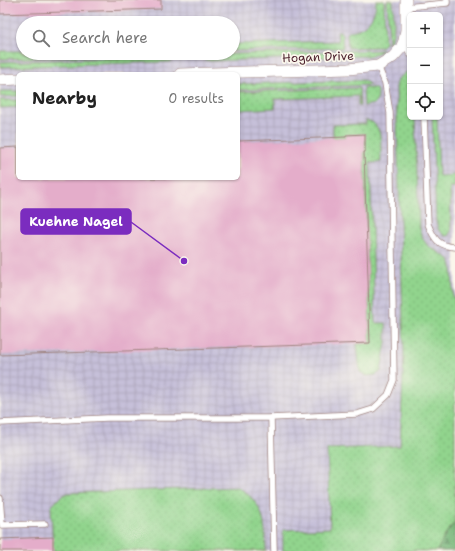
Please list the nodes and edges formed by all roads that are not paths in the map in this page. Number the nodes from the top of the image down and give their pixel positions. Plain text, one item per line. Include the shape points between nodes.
1 (447, 0) edge
2 (406, 4) edge
3 (404, 41) junction
4 (407, 48) edge
5 (378, 66) junction
6 (240, 72) edge
7 (16, 79) edge
8 (0, 80) edge
9 (424, 120) edge
10 (455, 247) edge
11 (271, 418) junction
12 (0, 423) edge
13 (0, 498) edge
14 (46, 524) dead end
15 (274, 551) edge

1 - 2 lane via 447,3
2 - 3 street, Hogan Drive
3 - 4 lane
3 - 5 street, Hogan Drive via 393,57
5 - 6 street, Hogan Drive
5 - 11 lane via 385,83 390,113 394,380 388,395 373,409 357,414
7 - 8 street
9 - 10 lane via 428,224 438,242
11 - 12 lane via 106,418
11 - 15 lane
13 - 14 lane via 2,525

